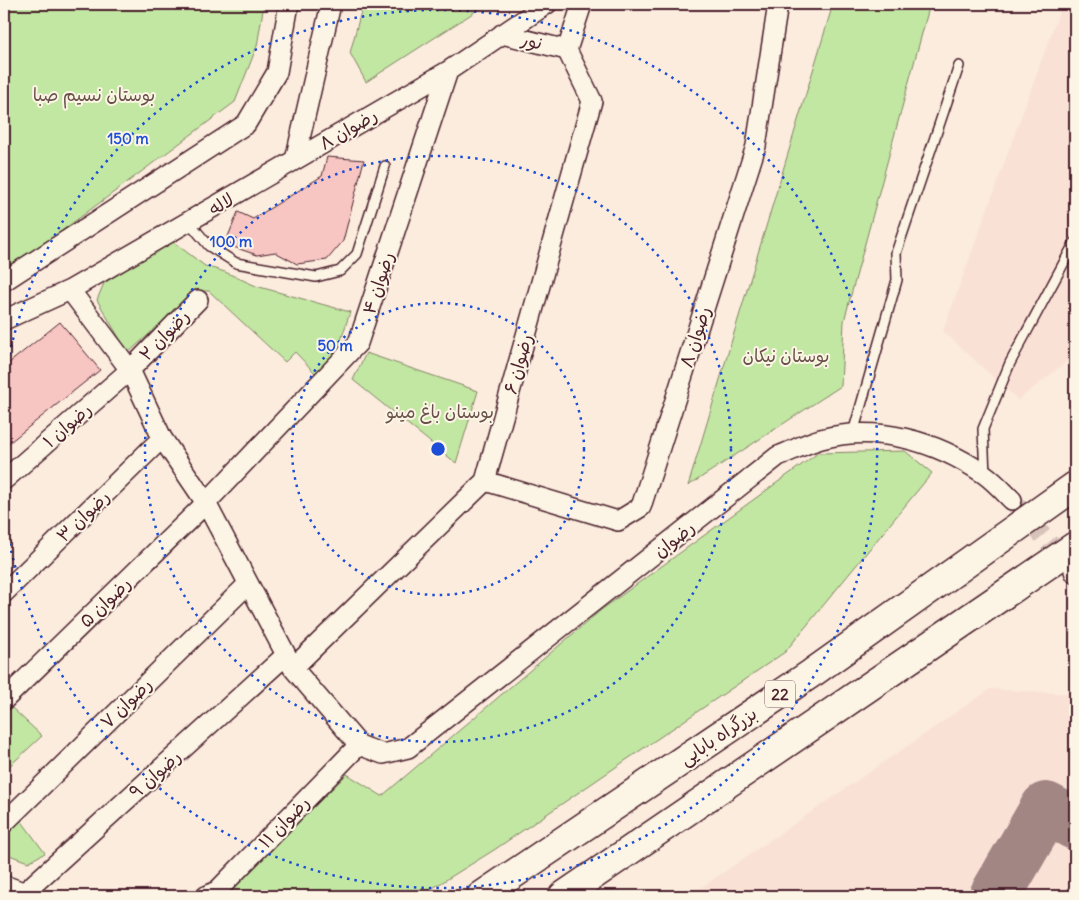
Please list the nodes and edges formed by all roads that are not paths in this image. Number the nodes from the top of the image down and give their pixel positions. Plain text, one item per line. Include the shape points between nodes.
1 (289, 4) edge
2 (331, 4) edge
3 (547, 4) edge
4 (582, 4) edge
5 (778, 4) edge
6 (502, 34) junction
7 (567, 50) junction
8 (959, 66) dead end
9 (448, 71) junction
10 (294, 160) junction
11 (385, 166) dead end
12 (189, 222) junction
13 (1075, 242) edge
14 (4, 281) edge
15 (70, 290) junction
16 (198, 300) dead end
17 (4, 320) edge
18 (130, 370) junction
19 (853, 434) junction
20 (162, 438) junction
21 (985, 475) junction
22 (4, 480) edge
23 (485, 481) junction
24 (1075, 486) edge
25 (1012, 500) tunnel mouth
26 (206, 504) junction
27 (1075, 564) edge
28 (248, 584) junction
29 (4, 593) edge
30 (289, 662) junction
31 (4, 700) edge
32 (359, 745) junction
33 (4, 823) edge
34 (4, 885) edge
35 (29, 895) edge
36 (206, 896) edge
37 (481, 896) edge
38 (563, 896) edge

1 - 14 street via 277,72 246,124
2 - 10 street
3 - 6 street, نور
4 - 7 street, نور
5 - 23 street, رضوان ۸ via 756,146 641,507 618,521
6 - 7 street, نور
6 - 9 street, رضوان ۸
7 - 23 street, رضوان ۶ via 592,101
8 - 19 lane via 896,252 897,280
9 - 10 street, رضوان ۸
9 - 26 street, رضوان ۴ via 358,343
10 - 12 street, لاله
11 - 12 lane via 358,254 340,271 316,277 236,262 209,246
12 - 15 street, لاله
13 - 21 lane via 1010,363 983,429
15 - 17 street, لاله
15 - 18 street
16 - 18 street, رضوان ۲
18 - 20 street
18 - 22 street, رضوان ۱
19 - 21 street, رضوان via 888,434 918,442 956,457
19 - 32 street, رضوان via 820,439 778,456 408,748 383,754
20 - 26 street
20 - 29 street, رضوان ۳
21 - 25 street, رضوان
23 - 30 street
24 - 37 highway, بزرگراه بابایی / 22 via 812,673
26 - 28 street
26 - 31 street, رضوان ۵
27 - 38 highway, 22
28 - 30 street
28 - 33 street, رضوان ۷
30 - 32 street
30 - 35 street, رضوان ۹
32 - 36 street, رضوان ۱۱ via 217,890
34 - 35 street

